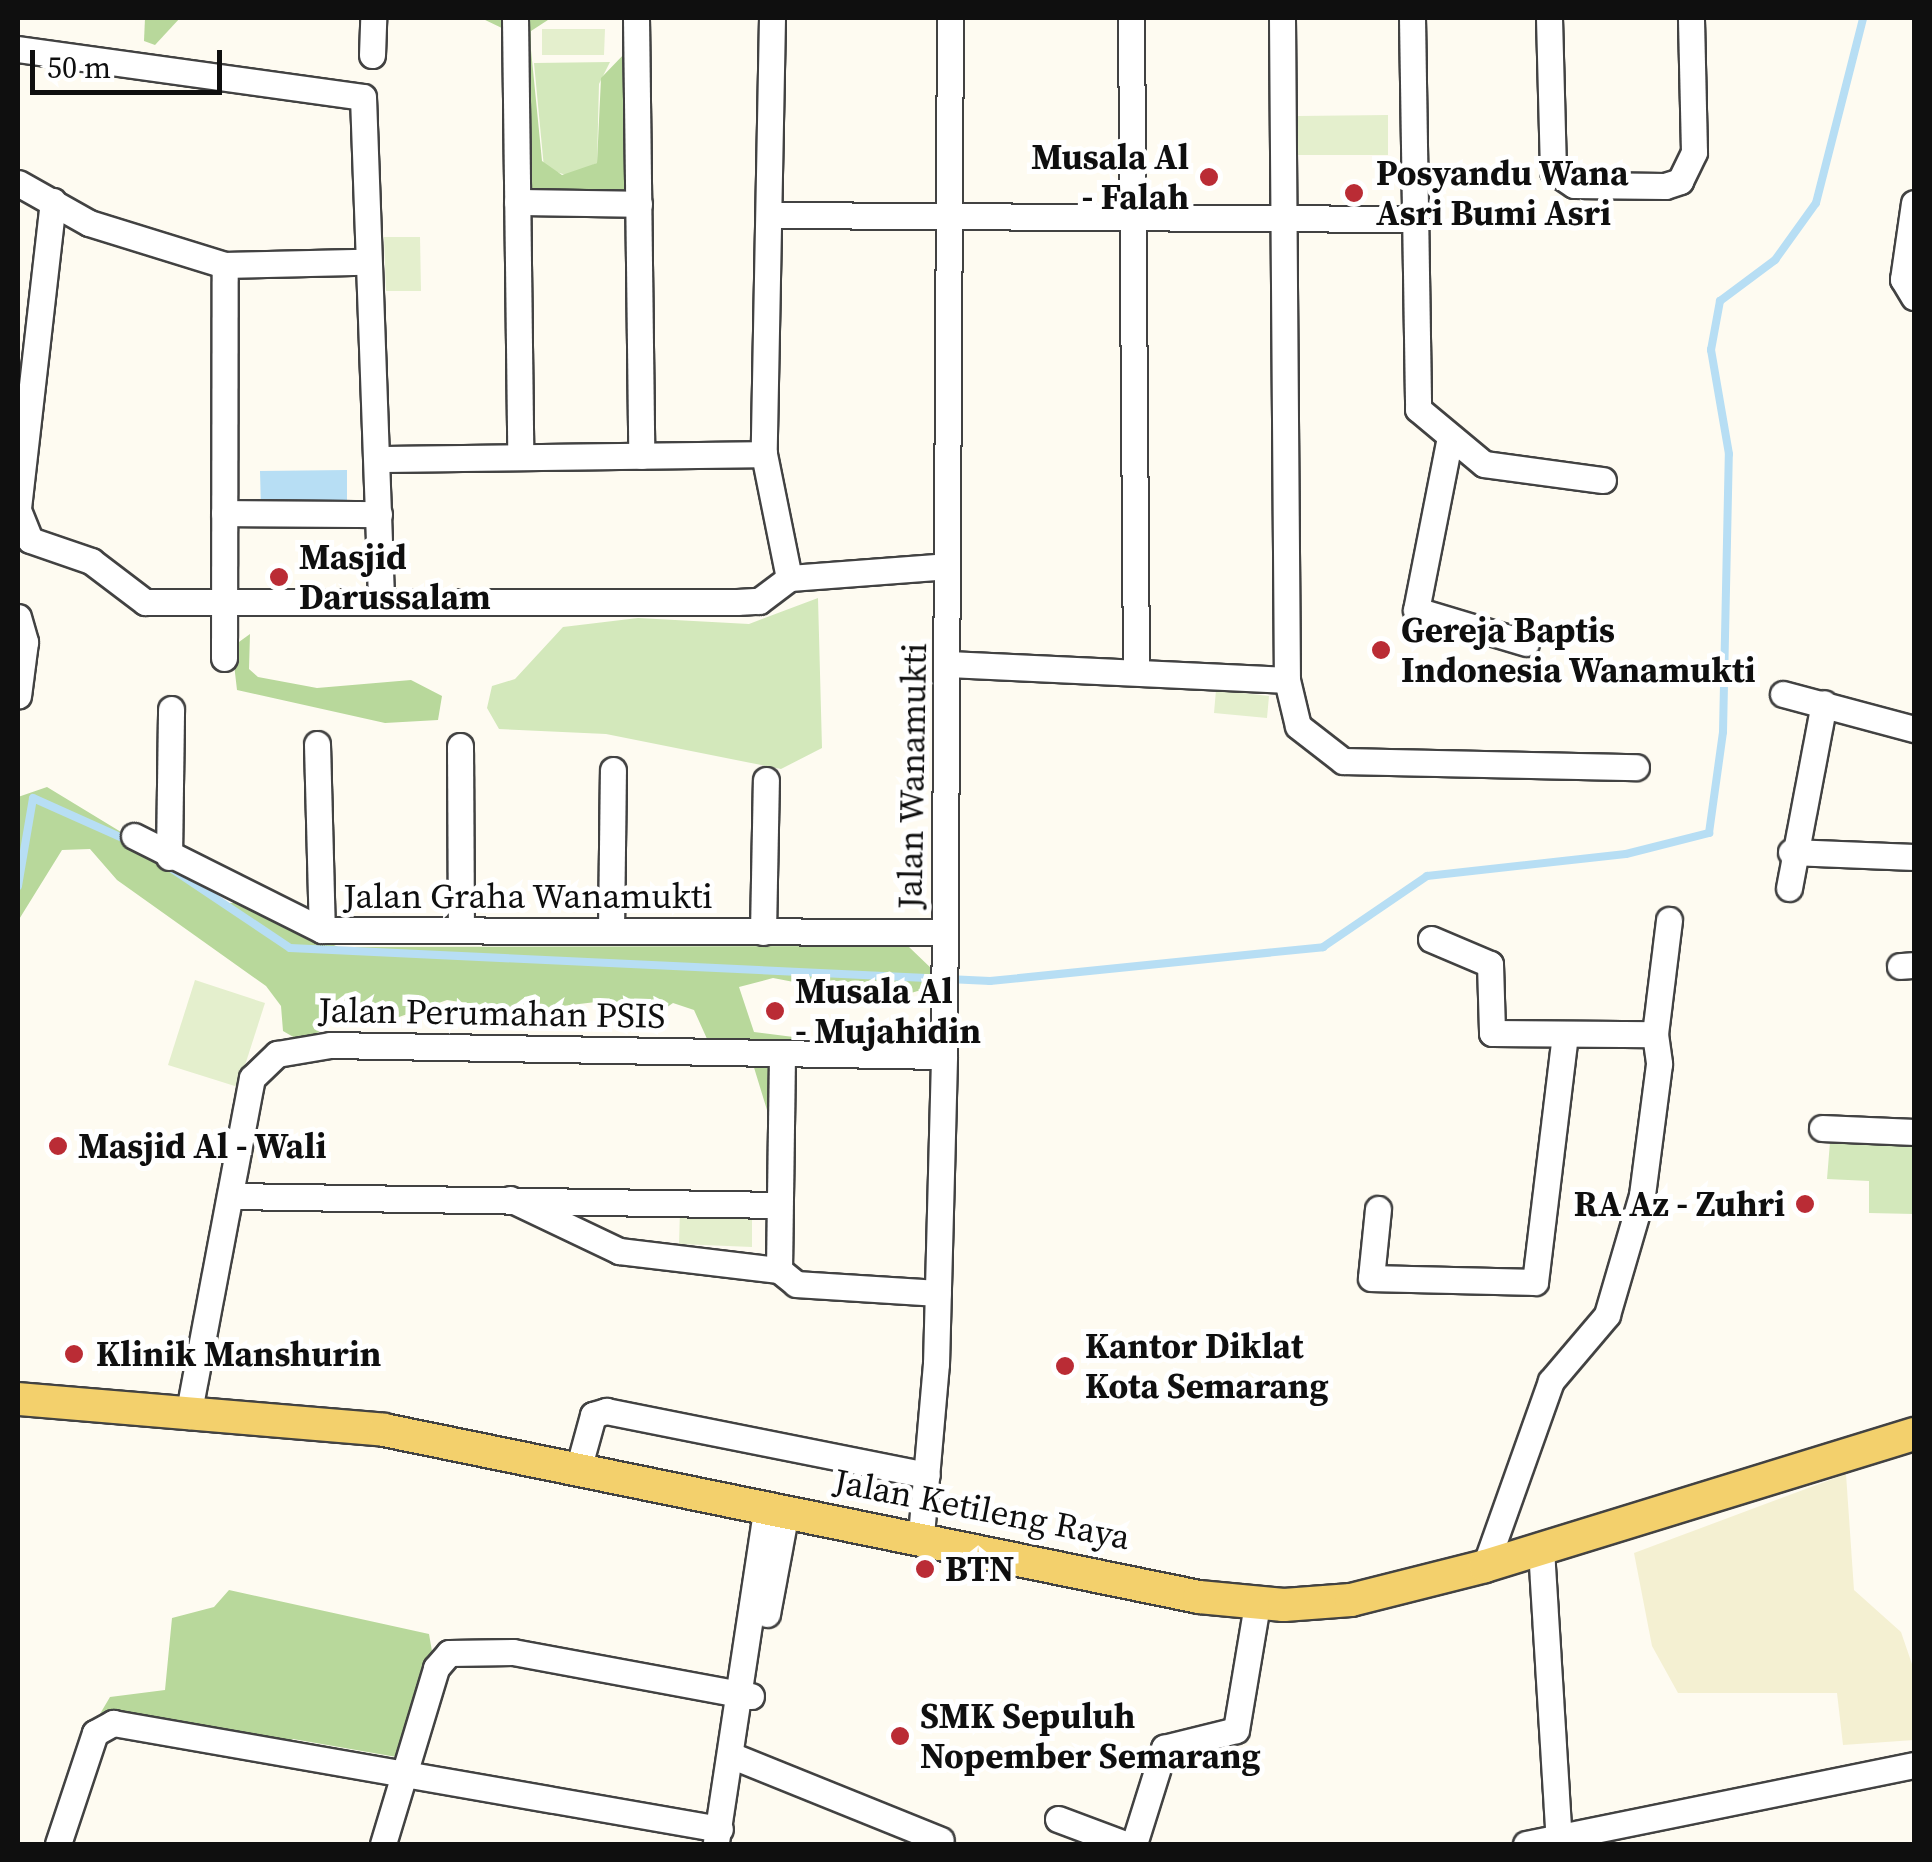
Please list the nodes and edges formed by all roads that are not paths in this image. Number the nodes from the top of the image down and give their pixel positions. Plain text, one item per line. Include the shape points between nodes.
1 (373, 18) edge
2 (515, 18) edge
3 (636, 18) edge
4 (772, 18) edge
5 (950, 18) edge
6 (1132, 18) edge
7 (1282, 18) edge
8 (1412, 18) edge
9 (1549, 18) edge
10 (1692, 18) edge
11 (18, 49) edge
12 (372, 55) dead end
13 (18, 183) edge
14 (54, 201) junction
15 (518, 202) junction
16 (1914, 203) edge
17 (638, 204) junction
18 (770, 216) junction
19 (1411, 218) junction
20 (1281, 220) junction
21 (1129, 221) junction
22 (949, 223) junction
23 (362, 262) junction
24 (225, 265) junction
25 (1914, 297) edge
26 (1450, 437) junction
27 (764, 454) junction
28 (520, 456) junction
29 (641, 456) junction
30 (377, 458) junction
31 (1603, 480) dead end
32 (18, 509) edge
33 (224, 513) junction
34 (379, 514) junction
35 (947, 566) junction
36 (789, 578) junction
37 (381, 598) junction
38 (223, 600) junction
39 (18, 617) edge
40 (1526, 643) dead end
41 (224, 658) dead end
42 (950, 664) junction
43 (1136, 670) junction
44 (1286, 680) junction
45 (1783, 694) dead end
46 (18, 696) edge
47 (1824, 702) junction
48 (171, 709) dead end
49 (1914, 729) edge
50 (317, 744) dead end
51 (460, 746) dead end
52 (1636, 768) dead end
53 (613, 770) dead end
54 (766, 780) dead end
55 (134, 836) dead end
56 (1791, 852) junction
57 (169, 856) junction
58 (1914, 858) edge
59 (1789, 888) dead end
60 (1669, 920) dead end
61 (322, 930) junction
62 (461, 930) junction
63 (611, 930) junction
64 (763, 932) junction
65 (1432, 939) dead end
66 (944, 942) junction
67 (1655, 1034) junction
68 (1565, 1036) junction
69 (944, 1048) junction
70 (782, 1054) junction
71 (1822, 1128) dead end
72 (1914, 1132) edge
73 (230, 1196) junction
74 (510, 1199) junction
75 (778, 1205) junction
76 (1378, 1209) dead end
77 (779, 1270) junction
78 (938, 1293) junction
79 (18, 1401) edge
80 (188, 1416) junction
81 (1914, 1434) edge
82 (579, 1466) junction
83 (926, 1475) junction
84 (777, 1509) junction
85 (922, 1535) junction
86 (1541, 1549) junction
87 (1485, 1566) junction
88 (1258, 1604) junction
89 (744, 1695) junction
90 (733, 1756) junction
91 (1914, 1764) edge
92 (401, 1771) junction
93 (1058, 1819) dead end
94 (718, 1836) edge
95 (941, 1840) dead end
96 (1559, 1841) edge
97 (58, 1844) edge
98 (384, 1844) edge
99 (1125, 1844) edge
100 (1134, 1844) edge
101 (1526, 1844) edge

1 - 12 street
2 - 15 street
3 - 17 street
4 - 18 street
5 - 22 street, Jalan Wanamukti
6 - 21 street
7 - 20 street
8 - 19 street
9 - 10 street via 1553,171 1574,185 1647,186 1680,181 1694,152
11 - 23 street via 362,97
13 - 14 street
14 - 24 street via 127,238
14 - 32 street
15 - 17 street
15 - 28 street
16 - 25 street via 1903,279
17 - 29 street
18 - 22 street
18 - 27 street
19 - 20 street
19 - 26 street via 1418,409
20 - 21 street
20 - 44 street
21 - 22 street
21 - 43 street
22 - 35 street, Jalan Wanamukti
23 - 24 street
23 - 30 street
24 - 33 street
26 - 31 street via 1484,464
26 - 40 street via 1416,610
27 - 29 street
27 - 36 street
28 - 29 street
28 - 30 street
30 - 34 street
32 - 38 street via 30,540 91,561 144,602
33 - 34 street
33 - 38 street
34 - 37 street
35 - 36 street
35 - 42 street, Jalan Wanamukti
36 - 37 street via 759,601
37 - 38 street
38 - 41 street
39 - 46 street via 24,642
42 - 43 street
42 - 66 street, Jalan Wanamukti
43 - 44 street
44 - 52 street via 1298,726 1342,761
45 - 47 street
47 - 49 street
47 - 56 street
48 - 57 street
50 - 61 street
51 - 62 street
53 - 63 street
54 - 64 street
55 - 57 street, Jalan Graha Wanamukti
56 - 58 street
56 - 59 street
57 - 61 street, Jalan Graha Wanamukti
60 - 67 street
61 - 62 street, Jalan Graha Wanamukti
62 - 63 street, Jalan Graha Wanamukti
63 - 64 street, Jalan Graha Wanamukti
64 - 66 street, Jalan Graha Wanamukti
65 - 68 street via 1490,964 1489,1031
66 - 69 street, Jalan Wanamukti
67 - 68 street
67 - 87 street via 1660,1074 1642,1194 1607,1315 1551,1381
68 - 76 street via 1535,1282 1371,1278
69 - 70 street, Jalan Perumahan PSIS
69 - 78 street, Jalan Wanamukti
70 - 73 street, Jalan Perumahan PSIS via 300,1046 252,1078
70 - 75 street
71 - 72 street
73 - 74 street
73 - 80 street, Jalan Perumahan PSIS
74 - 75 street
74 - 77 street via 619,1251
75 - 77 street
77 - 78 street via 796,1284
78 - 83 street, Jalan Wanamukti
79 - 80 main road, Jalan Ketileng Raya
80 - 82 main road, Jalan Ketileng Raya via 305,1417
81 - 86 main road, Jalan Ketileng Raya
82 - 83 street via 593,1416 606,1411
82 - 84 main road, Jalan Ketileng Raya
83 - 85 street, Jalan Wanamukti
84 - 85 main road, Jalan Ketileng Raya
84 - 89 street
85 - 88 main road, Jalan Ketileng Raya
86 - 87 main road, Jalan Ketileng Raya
86 - 96 street
87 - 88 main road, Jalan Ketileng Raya via 1350,1600
88 - 100 street via 1236,1730 1164,1748
89 - 90 street
89 - 92 street via 496,1651 456,1651 436,1668
90 - 94 street
90 - 95 street
91 - 96 street
92 - 94 street
92 - 97 street via 114,1722 96,1733
92 - 98 street
93 - 99 street
96 - 101 street

